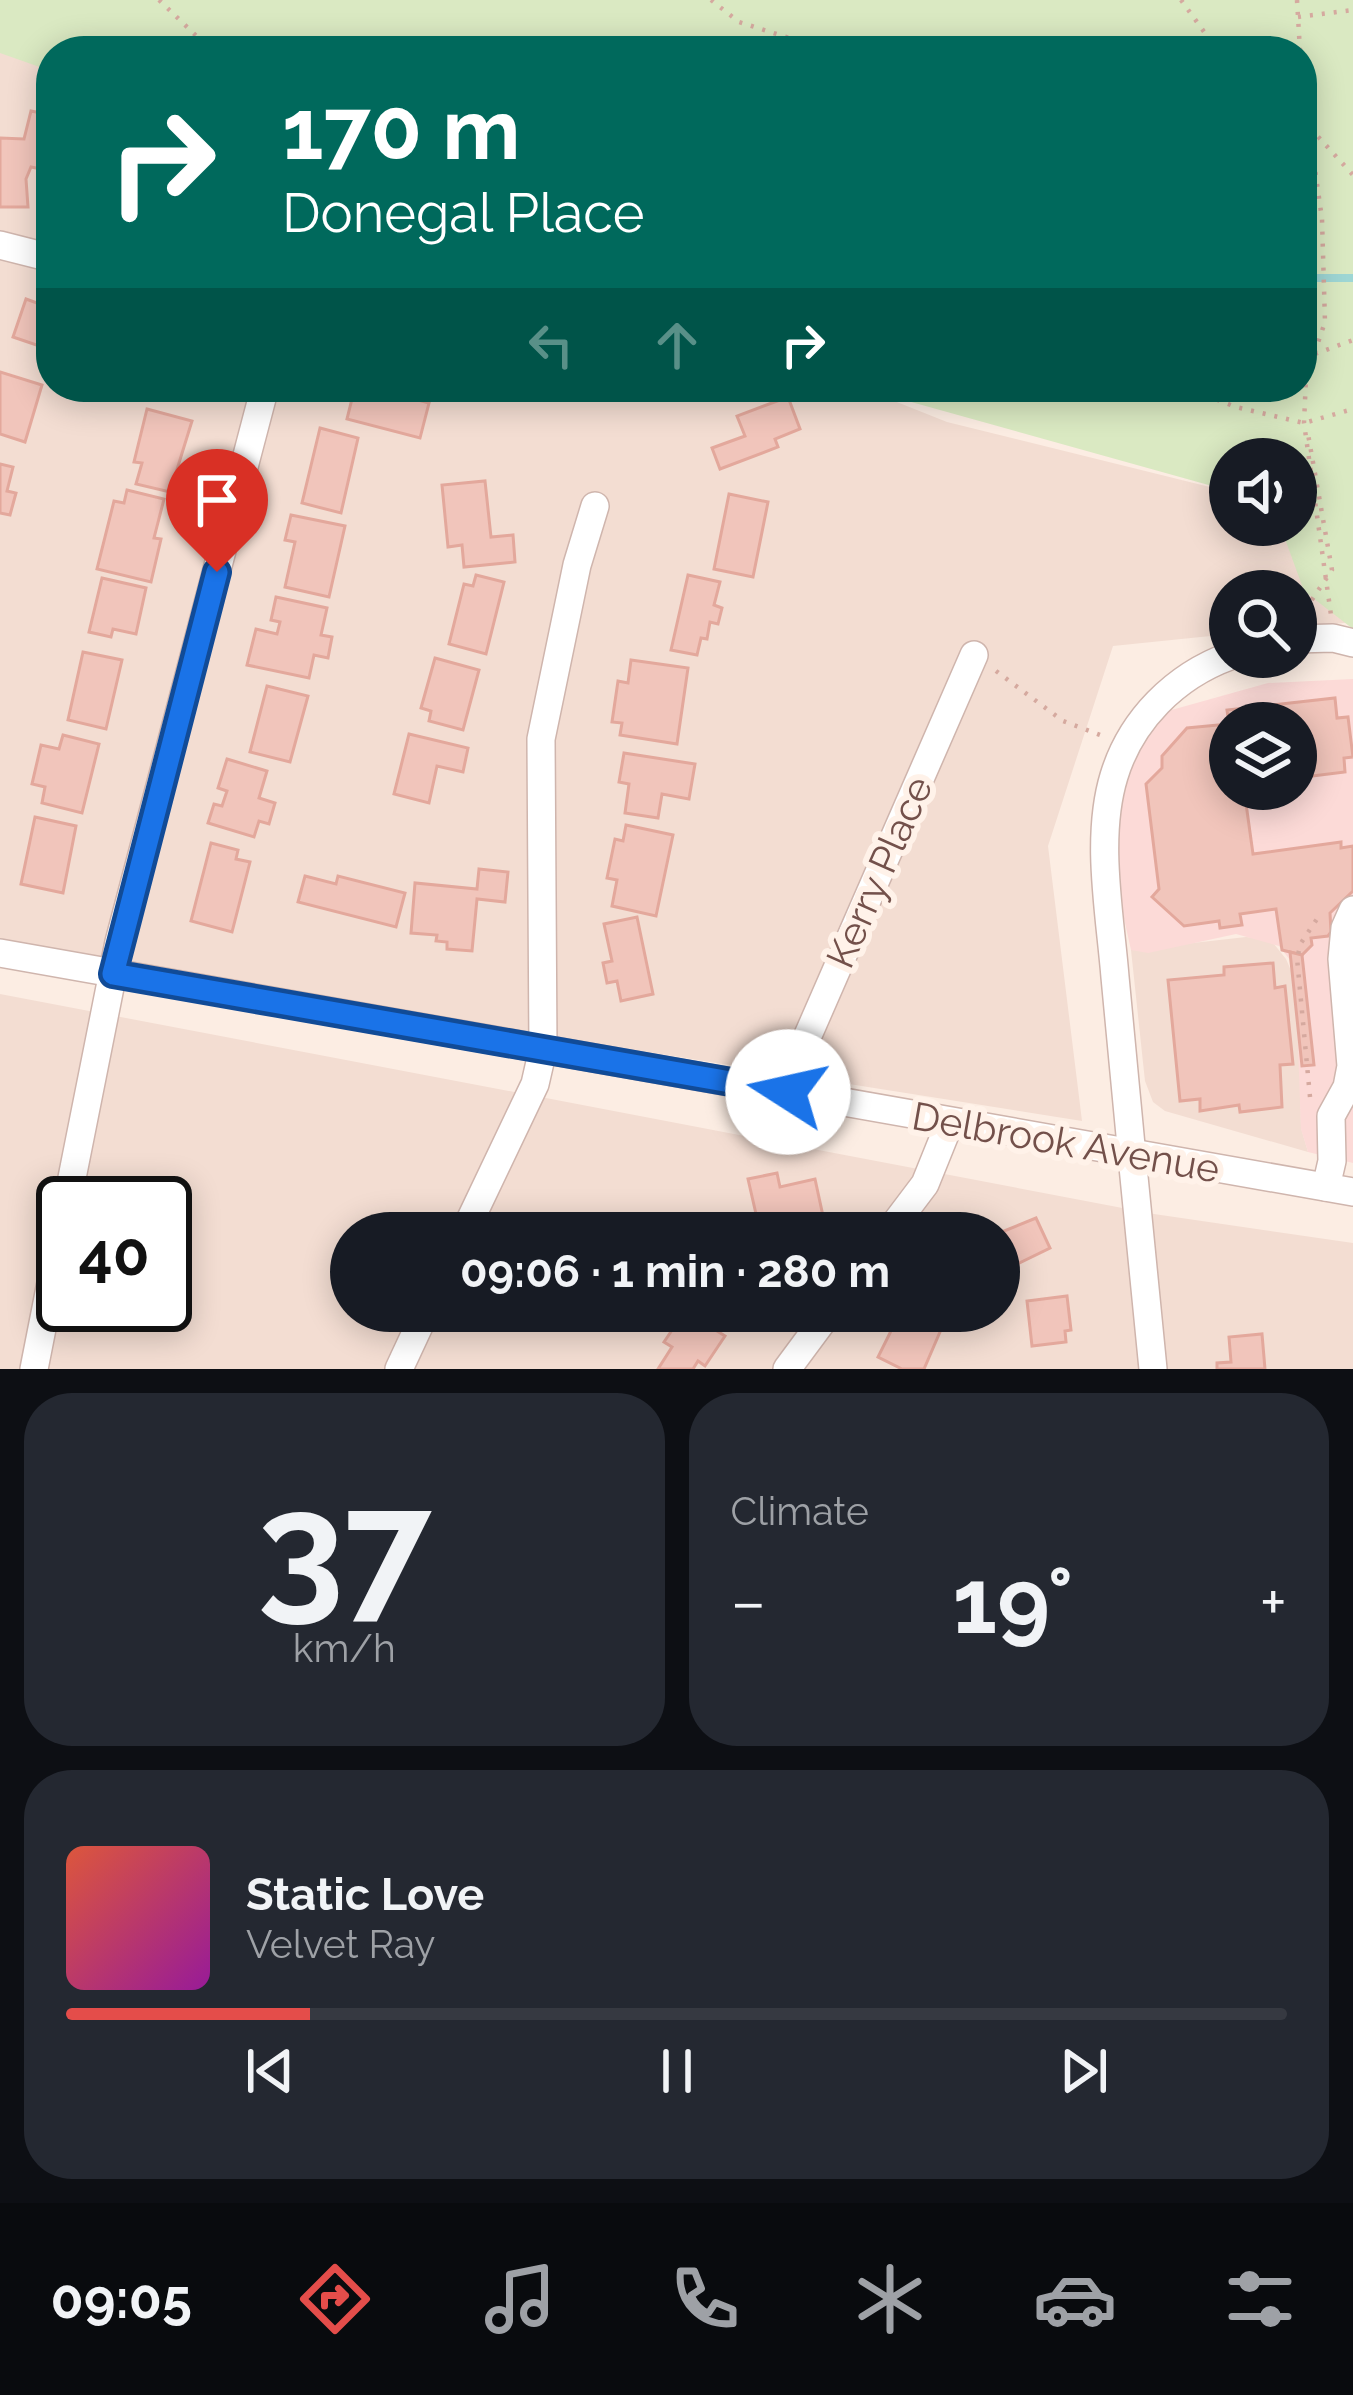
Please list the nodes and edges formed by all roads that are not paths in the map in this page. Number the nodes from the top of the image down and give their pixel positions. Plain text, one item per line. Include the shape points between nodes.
1 (0, 245) edge
2 (36, 254) edge
3 (261, 402) edge
4 (595, 506) dead end
5 (1317, 638) edge
6 (1353, 643) edge
7 (974, 655) road end
8 (1209, 667) edge
9 (1340, 909) edge
10 (0, 953) edge
11 (113, 974) junction
12 (543, 1049) junction
13 (788, 1092) junction
14 (950, 1122) junction
15 (1132, 1154) junction
16 (72, 1176) edge
17 (1339, 1189) edge
18 (474, 1212) edge
19 (904, 1212) edge
20 (41, 1332) edge
21 (416, 1332) edge
22 (814, 1332) edge
23 (34, 1369) edge
24 (399, 1369) edge
25 (787, 1369) edge
26 (1153, 1369) edge

1 - 2 street
3 - 11 street
4 - 12 street via 541,739
5 - 6 street
7 - 13 street, Kerry Place
8 - 15 street via 1154,705 1125,745 1112,782 1107,875
9 - 17 street via 1351,1066 1331,1116
10 - 11 street, Delbrook Avenue
11 - 12 street, Delbrook Avenue
11 - 16 street
12 - 13 street, Delbrook Avenue
12 - 18 street via 535,1084
13 - 14 street, Delbrook Avenue
14 - 15 street, Delbrook Avenue
14 - 19 street via 925,1184
15 - 17 street, Delbrook Avenue
15 - 26 street
20 - 23 street
21 - 24 street
22 - 25 street

